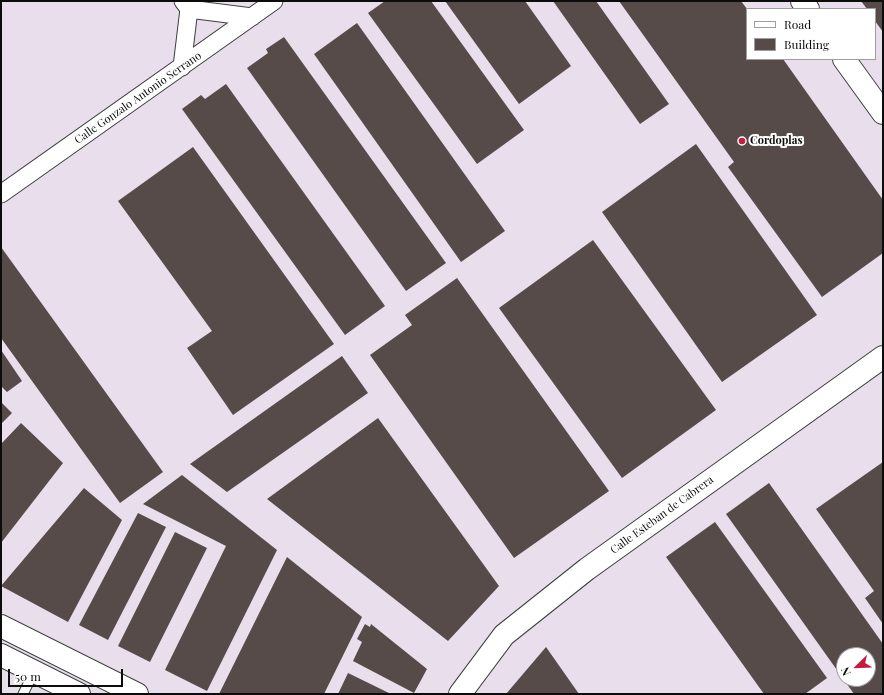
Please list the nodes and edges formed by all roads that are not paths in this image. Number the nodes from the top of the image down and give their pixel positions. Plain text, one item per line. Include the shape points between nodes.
1 (274, 1) edge
2 (186, 5) edge
3 (252, 17) junction
4 (845, 60) edge
5 (182, 67) junction
6 (883, 113) edge
7 (1, 194) edge
8 (883, 356) edge
9 (1, 626) edge
10 (1, 655) edge
11 (34, 672) junction
12 (23, 694) edge
13 (79, 694) edge
14 (137, 694) edge
15 (460, 694) edge

1 - 3 street, Calle Gonzalo Antonio Serrano
2 - 3 street
2 - 5 street
3 - 5 street, Calle Gonzalo Antonio Serrano
4 - 6 street
5 - 7 street, Calle Gonzalo Antonio Serrano
8 - 15 street, Calle Esteban de Cabrera via 587,569 504,635
9 - 14 street
10 - 11 street
11 - 12 lane
11 - 13 street

